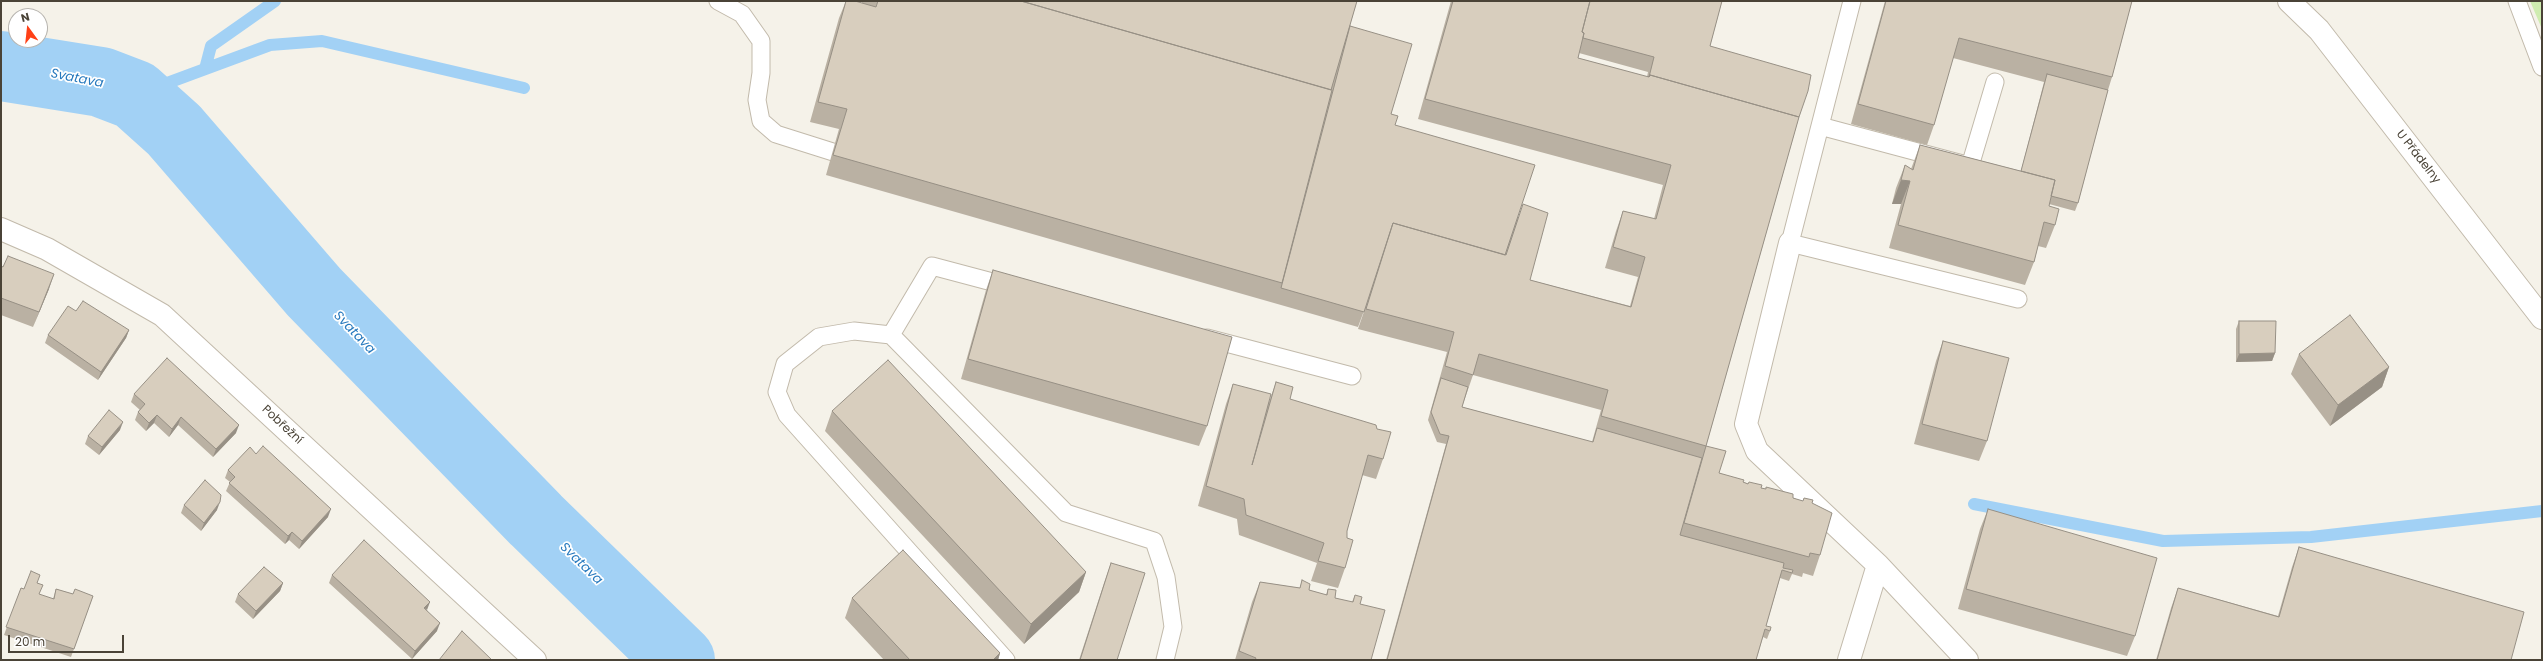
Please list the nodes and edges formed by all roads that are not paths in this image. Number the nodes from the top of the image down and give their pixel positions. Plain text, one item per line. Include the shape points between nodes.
1 (718, 1) edge
2 (1852, 1) edge
3 (2289, 1) edge
4 (2517, 1) edge
5 (2542, 67) edge
6 (1995, 82) dead end
7 (1820, 126) junction
8 (833, 152) edge
9 (1, 229) edge
10 (1790, 243) junction
11 (1023, 290) edge
12 (2018, 299) dead end
13 (2542, 318) edge
14 (1191, 334) edge
15 (891, 335) junction
16 (1352, 376) dead end
17 (1878, 565) junction
18 (535, 660) edge
19 (1006, 660) edge
20 (1165, 660) edge
21 (1849, 660) edge
22 (1966, 660) edge

1 - 8 lane via 742,14 761,41 761,73 757,100 761,121 776,134
2 - 7 lane
3 - 13 street, U Přádelny via 2319,30
4 - 5 lane
6 - 7 lane via 1970,166
7 - 10 lane
9 - 18 street, Pobřežní via 47,249 162,315
10 - 12 lane
10 - 17 street via 1746,424 1757,451
11 - 15 lane via 932,266
14 - 16 lane
15 - 19 lane via 854,331 819,337 785,364 777,392 787,415
15 - 20 lane via 1066,513 1154,541 1166,577 1173,627
17 - 21 street
17 - 22 street

